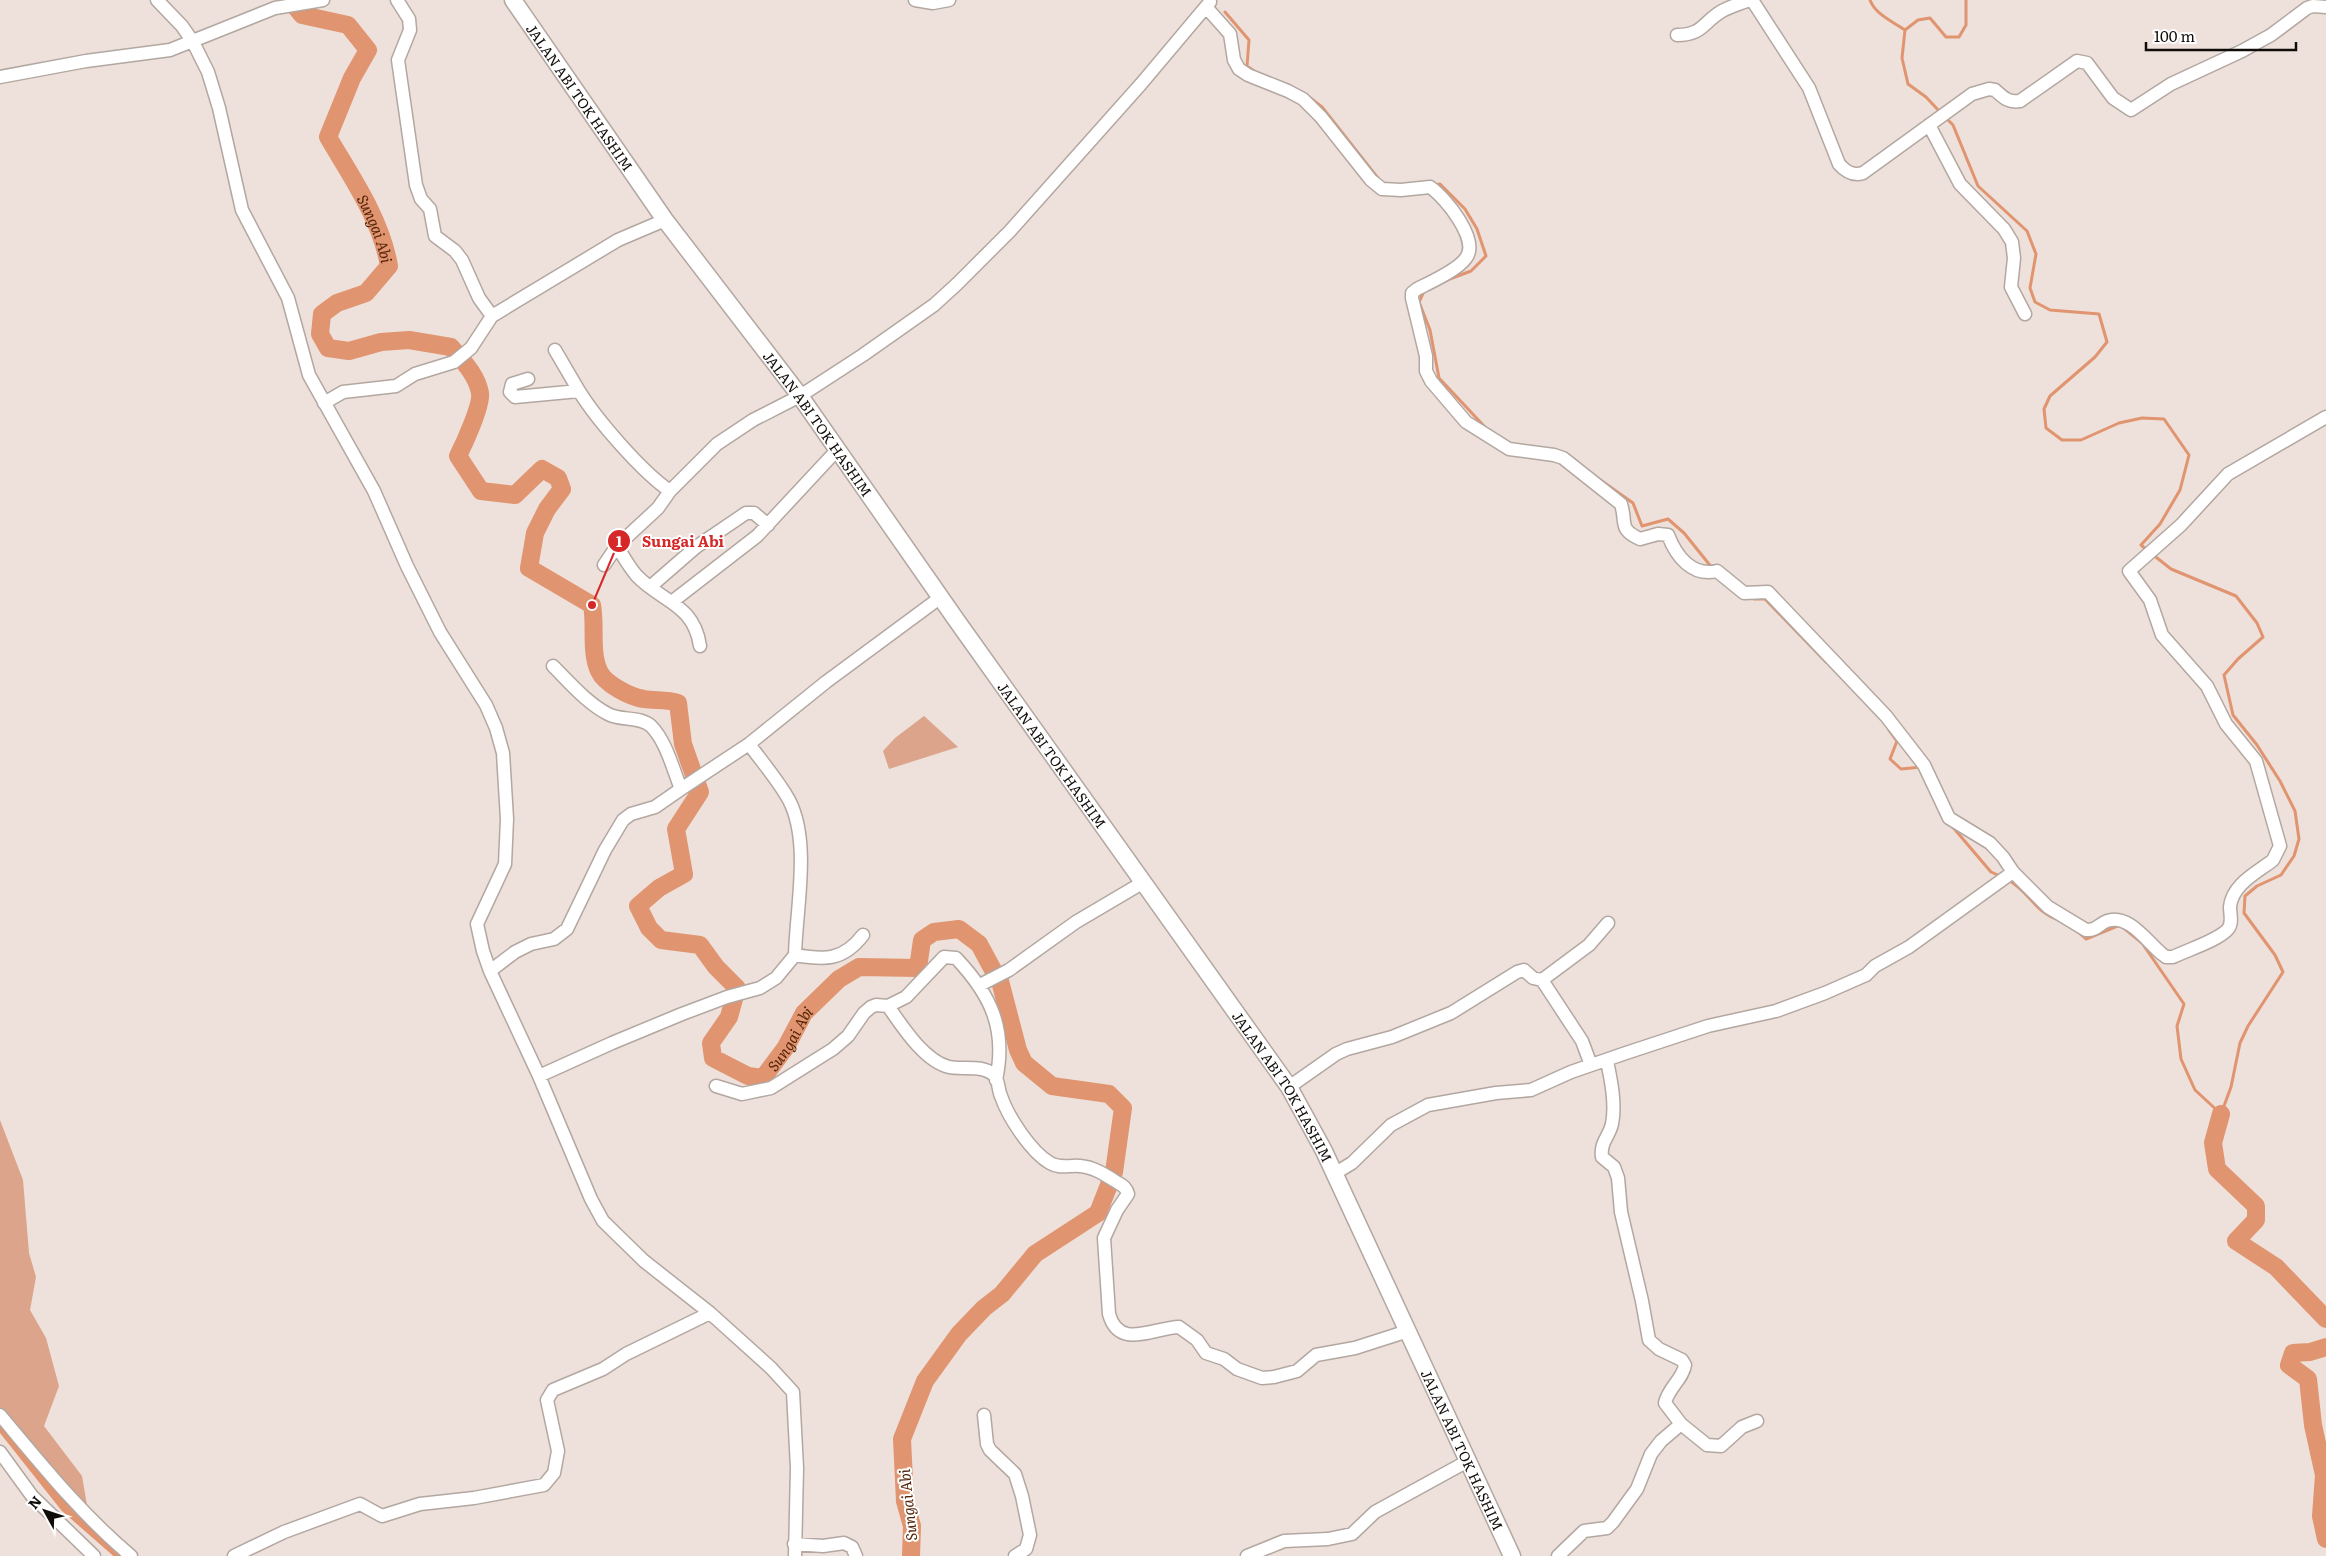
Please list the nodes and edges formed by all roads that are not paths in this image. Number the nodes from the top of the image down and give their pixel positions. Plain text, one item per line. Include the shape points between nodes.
1 (157, 0) edge
2 (260, 0) edge
3 (323, 0) edge
4 (397, 0) edge
5 (513, 0) edge
6 (915, 0) edge
7 (949, 0) edge
8 (1750, 0) edge
9 (1210, 2) edge
10 (2326, 7) edge
11 (269, 10) junction
12 (1678, 35) dead end
13 (193, 42) junction
14 (0, 76) edge
15 (1933, 122) junction
16 (665, 220) junction
17 (2025, 314) dead end
18 (492, 316) junction
19 (555, 350) dead end
20 (528, 379) dead end
21 (580, 390) junction
22 (800, 396) junction
23 (324, 403) junction
24 (2326, 417) edge
25 (837, 450) junction
26 (670, 490) junction
27 (768, 525) junction
28 (617, 546) junction
29 (604, 565) dead end
30 (650, 587) junction
31 (941, 597) junction
32 (673, 601) junction
33 (700, 646) dead end
34 (552, 666) dead end
35 (749, 744) junction
36 (686, 786) junction
37 (2006, 877) junction
38 (1142, 883) junction
39 (1608, 923) dead end
40 (864, 935) dead end
41 (795, 955) junction
42 (490, 971) junction
43 (1542, 980) junction
44 (980, 985) junction
45 (888, 1006) junction
46 (1607, 1060) junction
47 (1591, 1064) junction
48 (539, 1076) junction
49 (996, 1080) junction
50 (716, 1086) dead end
51 (1288, 1087) junction
52 (1334, 1174) junction
53 (710, 1313) junction
54 (1408, 1331) junction
55 (0, 1415) edge
56 (984, 1415) dead end
57 (1757, 1421) dead end
58 (1681, 1424) junction
59 (0, 1452) edge
60 (1466, 1462) junction
61 (795, 1550) edge
62 (94, 1556) edge
63 (130, 1556) edge
64 (234, 1556) edge
65 (856, 1556) edge
66 (1015, 1556) edge
67 (1246, 1556) edge
68 (1512, 1556) edge
69 (1558, 1556) edge

1 - 13 street
2 - 11 street
3 - 11 street
4 - 18 street via 409,20 410,30 398,60 416,185 421,199 430,209 435,236 455,250 479,298
5 - 16 main road, JALAN ABI TOK HASHIM
6 - 7 street via 932,3
8 - 12 street via 1722,11 1698,32
8 - 15 street via 1799,70 1839,164 1846,171 1858,175 1863,173
9 - 22 street via 1141,84 982,260 934,305
9 - 37 street via 1230,34 1234,60 1240,69 1303,99 1370,180 1382,189 1430,187 1456,214 1468,241 1467,258 1459,266 1416,289 1412,298 1426,356 1426,371 1466,422 1509,449 1563,458 1621,504 1626,530 1640,539 1668,535 1691,568 1713,572 1744,593 1768,592 1886,716 1924,765 1949,818 1990,844 2003,857
10 - 15 street via 2307,8 2271,35 2170,84 2131,110 2113,98 2088,63 2082,60 2020,101 2006,100 1989,88 1972,94
11 - 13 street
13 - 14 street via 147,55 86,61
13 - 23 street via 208,72 219,108 242,210 282,284 309,375
15 - 17 street via 1960,184 2012,242 2012,287
16 - 18 street via 618,240
16 - 22 main road, JALAN ABI TOK HASHIM
18 - 23 street via 471,348 454,362 414,374 396,386 344,392
19 - 21 street
20 - 21 street via 512,384 510,392 515,397
21 - 26 street via 628,451 652,477
22 - 25 main road, JALAN ABI TOK HASHIM
22 - 26 street via 731,433
23 - 42 street via 374,491 440,632 486,705 500,738 507,855 501,876 477,924
24 - 37 street via 2228,474 2181,525 2129,571 2150,600 2162,635 2207,686 2226,724 2256,761 2280,846 2273,860 2239,886 2233,897 2229,928 2174,957 2166,957 2139,931 2117,920 2086,930
25 - 27 street
25 - 31 main road, JALAN ABI TOK HASHIM
26 - 28 street via 658,508
27 - 30 street via 754,513 746,513 696,547
27 - 32 street
28 - 29 street
28 - 30 street via 636,575
30 - 32 street
31 - 35 street
31 - 38 main road, JALAN ABI TOK HASHIM
32 - 33 street via 695,625
34 - 36 street via 608,714 650,725
35 - 36 street
35 - 41 street via 789,801 800,834
36 - 42 street via 655,807 623,820 585,890 572,922 561,935 514,952
37 - 46 street via 1866,975 1776,1011 1708,1026
38 - 44 street via 1076,922 1009,970
38 - 51 main road, JALAN ABI TOK HASHIM
39 - 43 street via 1589,945
40 - 41 street via 848,951 835,957
41 - 48 street via 776,978 760,988 727,997 612,1042
42 - 48 street
43 - 47 street via 1582,1041
43 - 51 street via 1533,978 1524,970 1517,972 1451,1013 1392,1037 1347,1048
44 - 45 street via 956,958 944,957 906,997
44 - 49 street via 998,1029 1001,1061
45 - 49 street via 932,1059 950,1067 990,1072
45 - 50 street via 871,1007 833,1049 771,1088 742,1094
46 - 47 street
46 - 58 street via 1613,1119 1602,1143 1602,1156 1614,1167 1618,1178 1621,1212 1649,1340 1684,1362 1685,1368 1670,1388 1666,1403
47 - 52 street via 1531,1090 1462,1098 1413,1111 1391,1124 1352,1163
48 - 53 street via 603,1221 644,1261
49 - 54 street via 1008,1111 1037,1154 1057,1166 1082,1166 1102,1172 1125,1187 1128,1194 1104,1238 1109,1314 1112,1325 1119,1332 1135,1335 1179,1327 1206,1353 1224,1358 1237,1369 1262,1378 1297,1371 1316,1355 1355,1348
51 - 52 main road, JALAN ABI TOK HASHIM
52 - 54 main road, JALAN ABI TOK HASHIM
53 - 61 street via 772,1368 793,1392 797,1468
53 - 64 street via 548,1394 558,1451 554,1473 544,1485 420,1504 382,1516 360,1504 284,1532
54 - 60 main road, JALAN ABI TOK HASHIM
55 - 63 street via 68,1497
56 - 66 street via 987,1444 1015,1474 1029,1527 1026,1550
57 - 58 street via 1742,1427 1720,1446 1706,1445
58 - 69 street via 1651,1454 1637,1489 1613,1522 1607,1528 1584,1531
59 - 62 street via 32,1496
60 - 67 street via 1376,1512 1359,1529 1345,1537 1284,1541
60 - 68 main road, JALAN ABI TOK HASHIM
61 - 65 street via 844,1543 852,1547

